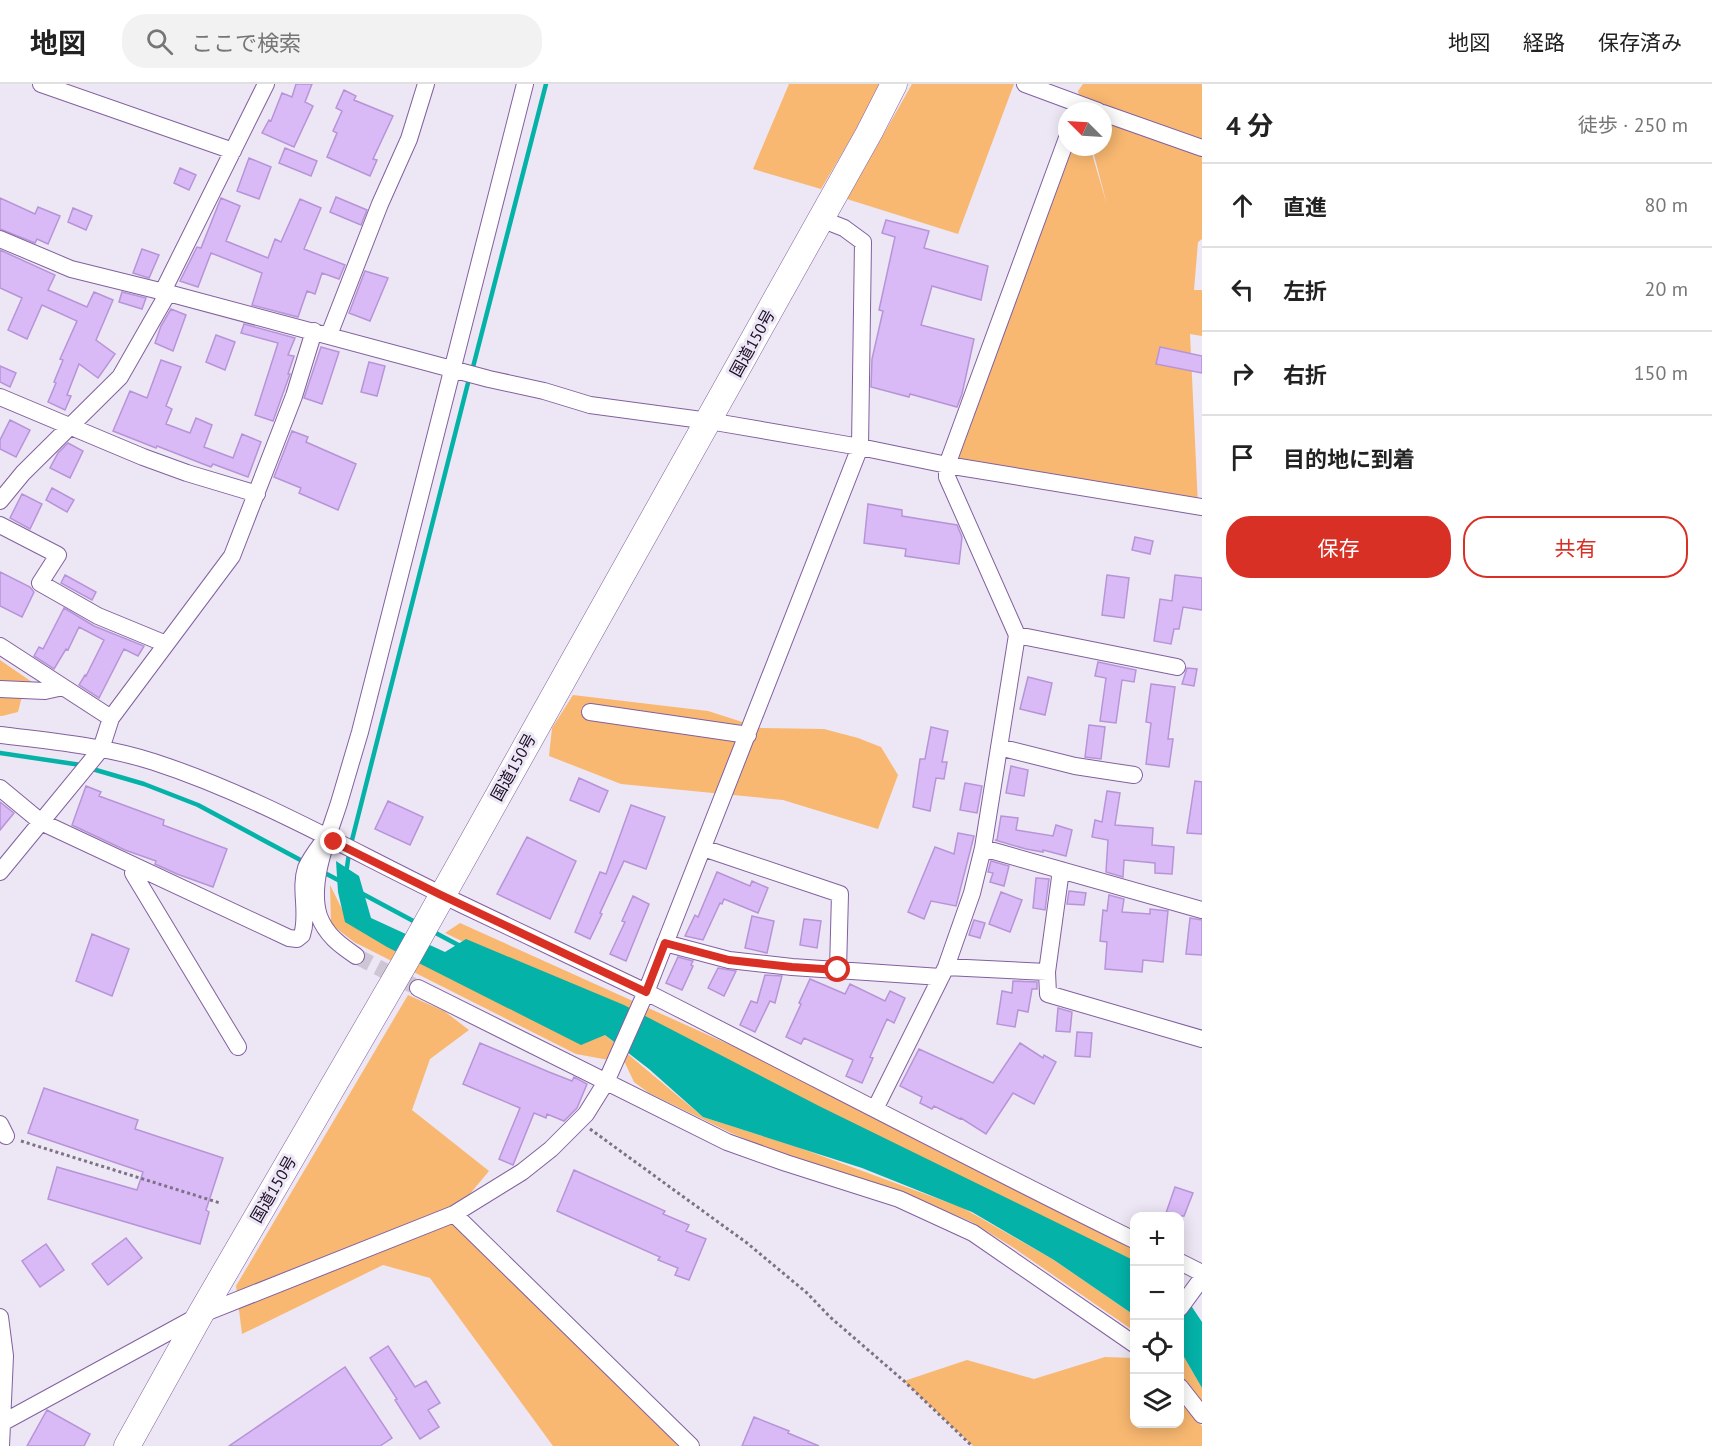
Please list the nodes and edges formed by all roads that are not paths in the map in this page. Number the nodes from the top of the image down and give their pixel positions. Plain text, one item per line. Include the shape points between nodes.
1 (41, 84) edge
2 (267, 84) edge
3 (426, 84) edge
4 (525, 84) edge
5 (894, 84) edge
6 (1025, 84) edge
7 (1065, 102) edge
8 (1112, 116) edge
9 (1202, 148) edge
10 (233, 151) junction
11 (1060, 156) edge
12 (821, 219) junction
13 (0, 239) edge
14 (166, 292) junction
15 (321, 333) junction
16 (453, 368) junction
17 (0, 397) edge
18 (709, 421) junction
19 (71, 425) junction
20 (860, 447) junction
21 (947, 465) junction
22 (257, 494) junction
23 (0, 501) edge
24 (1202, 507) edge
25 (0, 525) edge
26 (1017, 635) junction
27 (166, 644) junction
28 (0, 646) edge
29 (1177, 667) dead end
30 (63, 687) junction
31 (0, 689) edge
32 (590, 712) dead end
33 (111, 718) junction
34 (0, 735) edge
35 (748, 735) junction
36 (999, 747) junction
37 (101, 749) junction
38 (1134, 775) dead end
39 (0, 788) edge
40 (41, 822) junction
41 (330, 840) junction
42 (703, 848) junction
43 (983, 848) junction
44 (135, 866) junction
45 (1, 870) edge
46 (1061, 870) junction
47 (439, 900) junction
48 (1202, 910) edge
49 (665, 943) junction
50 (356, 956) tunnel mouth
51 (838, 970) junction
52 (944, 972) junction
53 (1047, 972) junction
54 (418, 988) tunnel mouth
55 (643, 998) junction
56 (1202, 1039) edge
57 (238, 1047) dead end
58 (606, 1082) junction
59 (875, 1110) junction
60 (454, 1214) junction
61 (1130, 1238) edge
62 (1184, 1264) edge
63 (1202, 1273) edge
64 (1198, 1283) edge
65 (1184, 1301) edge
66 (200, 1316) junction
67 (0, 1317) edge
68 (1130, 1341) edge
69 (1184, 1393) edge
70 (1202, 1415) edge
71 (0, 1424) edge
72 (1, 1446) edge
73 (127, 1446) edge
74 (691, 1446) edge

1 - 10 street
2 - 10 street
3 - 15 street via 409,139
4 - 16 street
5 - 12 highway, 国道150号
6 - 7 street
8 - 9 street
10 - 14 street
11 - 21 street
12 - 18 highway, 国道150号
12 - 20 street via 844,228 863,242
13 - 14 street via 71,269
14 - 15 street
14 - 19 street via 120,377
15 - 16 street
15 - 22 street
16 - 18 street via 590,405
16 - 41 street
17 - 19 street
18 - 20 street
18 - 47 highway, 国道150号
19 - 22 street via 143,457
19 - 23 street
20 - 21 street
20 - 35 street
21 - 24 street
21 - 26 street via 947,477
22 - 27 street via 232,556
25 - 27 street via 58,555 40,584 98,616
26 - 29 street
26 - 36 street
27 - 33 street
28 - 30 street
30 - 31 street via 45,691
30 - 33 street
32 - 35 street
33 - 37 street
34 - 37 street
35 - 42 street
36 - 38 street via 1075,766
36 - 43 street
37 - 40 street
37 - 41 street via 151,760 198,777
39 - 40 street
40 - 44 street
40 - 45 street
41 - 44 street via 311,857 306,870 304,928 297,939
41 - 47 street
41 - 50 street via 318,880 318,913 336,943
42 - 49 street
42 - 51 street via 840,894
43 - 46 street
43 - 52 street via 972,893
44 - 57 street via 133,873
46 - 48 street
46 - 53 street
47 - 55 street
47 - 66 highway, 国道150号
49 - 51 street via 729,960
49 - 55 street
51 - 52 street
52 - 53 street
52 - 59 street
53 - 56 street via 1048,994
54 - 58 street
55 - 58 street
55 - 59 street
58 - 60 street via 586,1114 551,1149
58 - 68 street via 727,1142 899,1199 973,1233
59 - 61 street
60 - 66 street
60 - 74 street
62 - 63 street
64 - 65 street
66 - 71 street
66 - 73 highway, 国道150号
67 - 71 street via 5,1356
69 - 70 street
71 - 72 street

